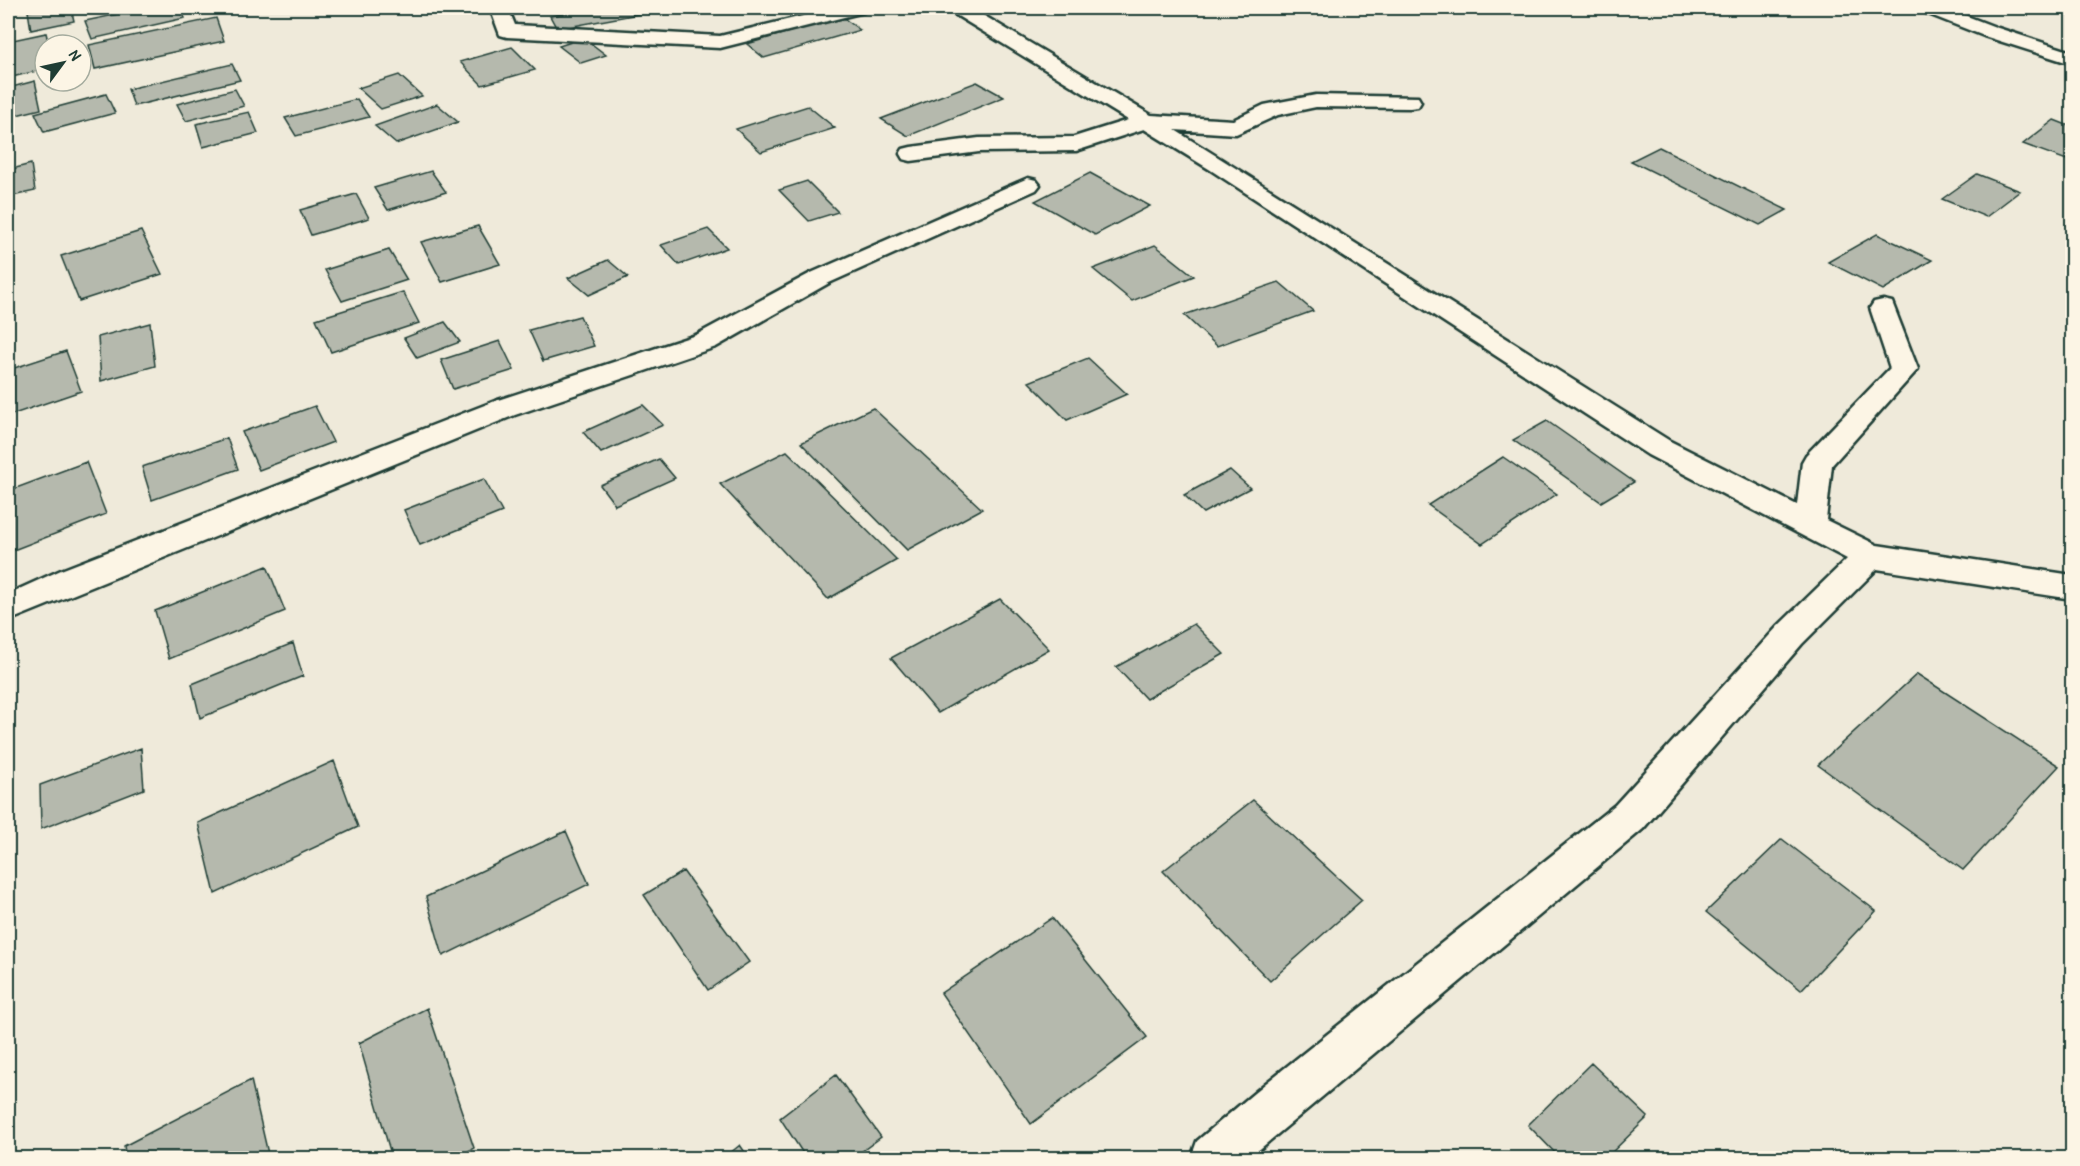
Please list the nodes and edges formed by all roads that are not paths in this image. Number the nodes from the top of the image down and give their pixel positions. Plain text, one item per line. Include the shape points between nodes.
1 (499, 8) edge
2 (857, 8) edge
3 (958, 8) edge
4 (1930, 8) edge
5 (2073, 58) edge
6 (1410, 102) dead end
7 (1147, 122) junction
8 (911, 154) dead end
9 (1028, 186) dead end
10 (1883, 308) dead end
11 (1810, 525) junction
12 (1870, 556) junction
13 (2073, 587) edge
14 (8, 608) edge
15 (1214, 1158) edge

1 - 2 street via 507,31 720,42
3 - 7 street
4 - 5 street
6 - 7 street via 1316,101 1272,110 1236,127
7 - 8 street via 1076,144 978,145
7 - 11 street via 1659,448
9 - 14 street via 820,278 706,341 505,408
10 - 11 street via 1904,369 1817,462
11 - 12 street
12 - 13 street
12 - 15 street via 1790,635 1629,817

